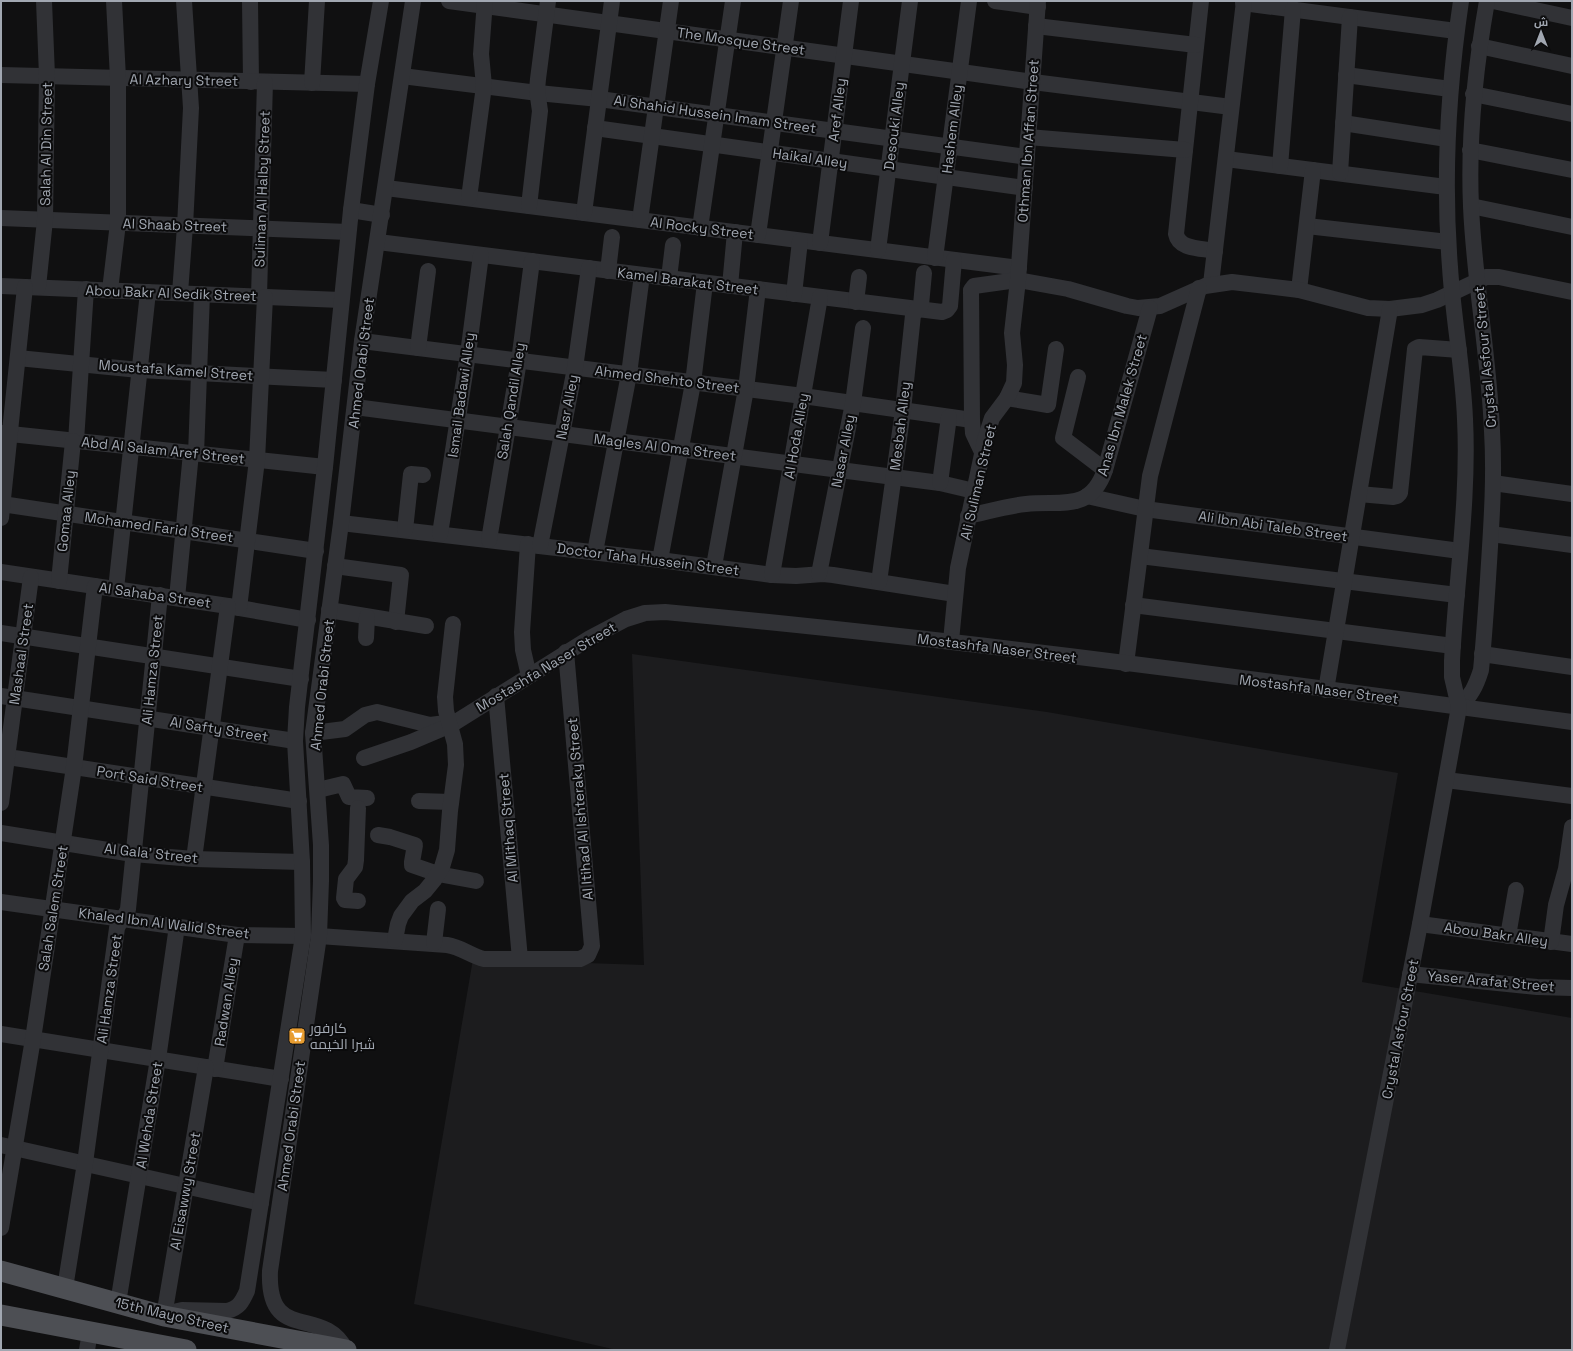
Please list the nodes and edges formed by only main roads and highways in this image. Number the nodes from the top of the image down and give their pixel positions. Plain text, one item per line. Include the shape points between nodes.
1 (1, 1271) edge
2 (2, 1319) edge
3 (88, 1341) edge
4 (174, 1349) edge
5 (346, 1350) edge

1 - 5 main road, 15th Mayo Street via 164,1316
2 - 3 main road
3 - 4 main road

